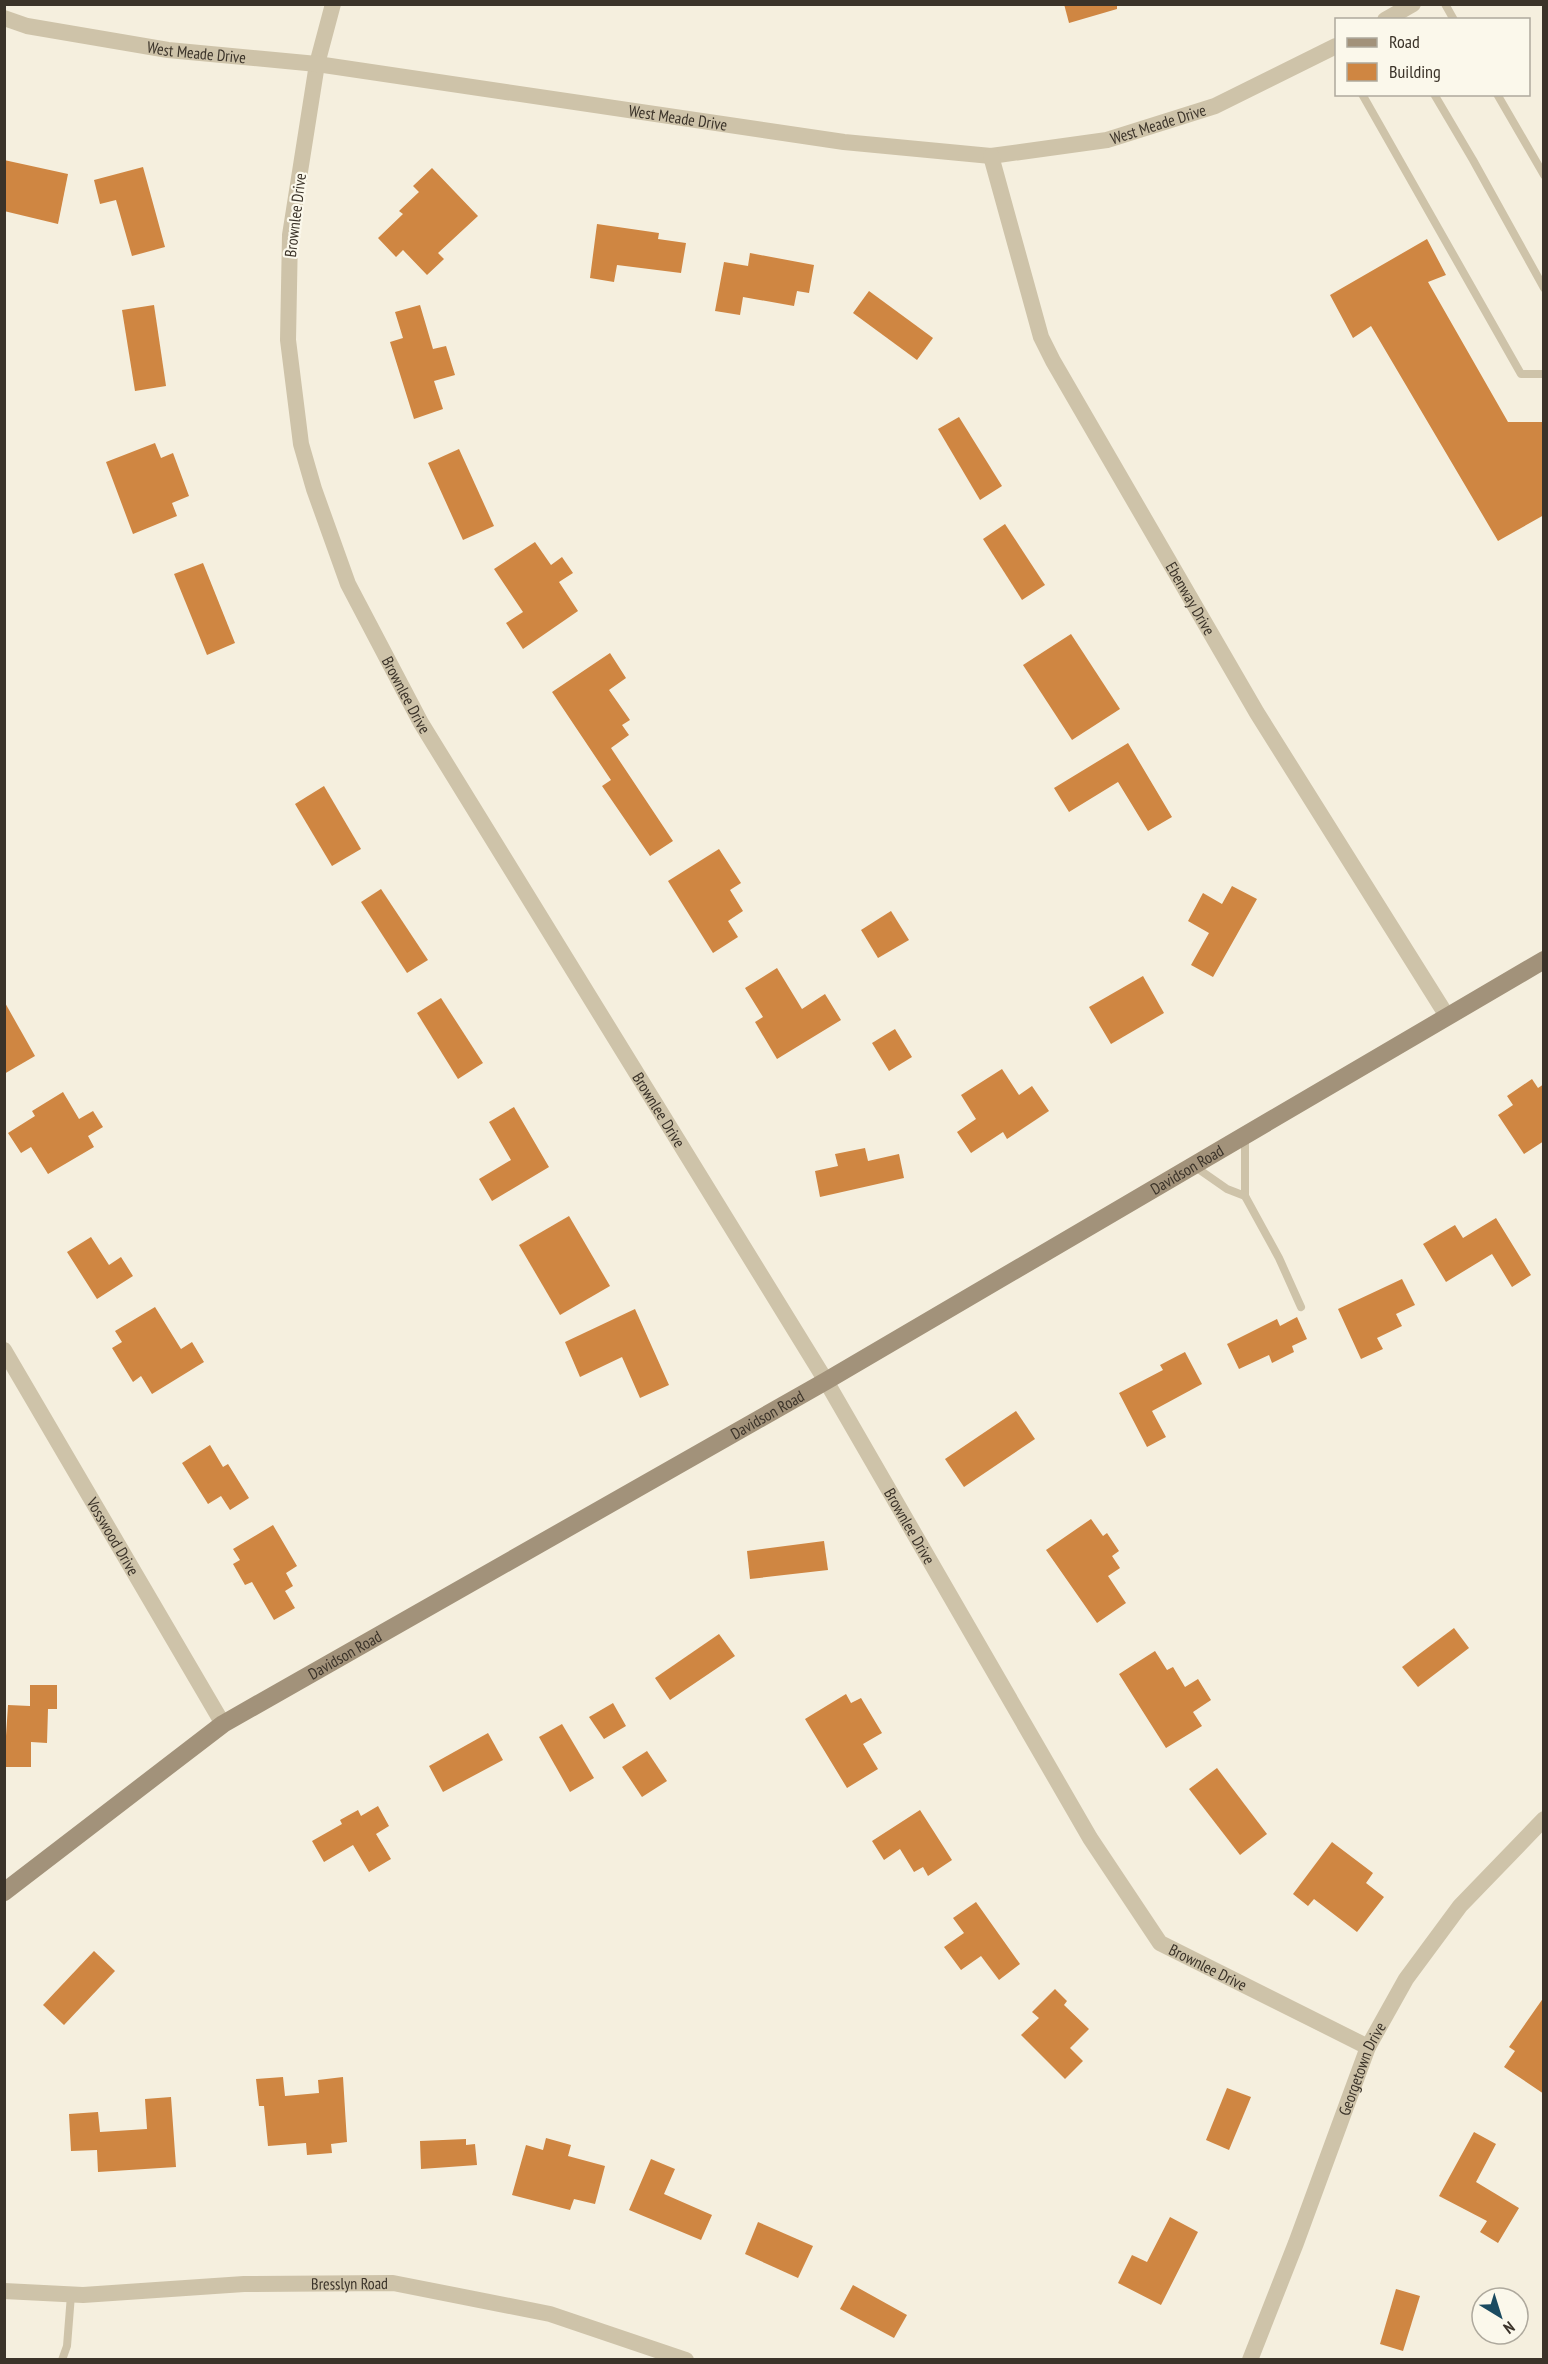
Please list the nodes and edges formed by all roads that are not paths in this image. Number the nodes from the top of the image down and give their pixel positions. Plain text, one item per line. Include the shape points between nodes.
1 (333, 4) edge
2 (1413, 4) edge
3 (1445, 4) edge
4 (4, 18) edge
5 (1390, 18) edge
6 (1453, 18) edge
7 (1335, 48) edge
8 (317, 64) junction
9 (1363, 96) edge
10 (1435, 96) edge
11 (1498, 96) edge
12 (991, 156) junction
13 (1544, 175) edge
14 (1544, 288) edge
15 (1544, 374) edge
16 (1544, 960) edge
17 (1447, 1016) junction
18 (1245, 1135) junction
19 (1193, 1165) junction
20 (1245, 1196) junction
21 (1301, 1307) dead end
22 (4, 1350) edge
23 (826, 1381) junction
24 (223, 1724) junction
25 (1544, 1819) edge
26 (4, 1892) edge
27 (1368, 2047) junction
28 (4, 2291) edge
29 (71, 2295) junction
30 (62, 2360) edge
31 (686, 2360) edge
32 (1250, 2360) edge

1 - 8 street, Brownlee Drive
2 - 5 street
3 - 6 lane
4 - 8 street, West Meade Drive via 27,26 168,50
7 - 12 street, West Meade Drive via 1215,106 1107,140
8 - 12 street, West Meade Drive via 833,141
8 - 23 street, Brownlee Drive via 290,235 288,340 301,444 348,584 422,723
9 - 15 lane via 1521,374
10 - 14 lane
11 - 13 lane
12 - 17 street, Ebenway Drive via 1041,338 1053,361 1257,713
16 - 17 street, Davidson Road
17 - 18 street, Davidson Road
18 - 19 street, Davidson Road
18 - 20 lane
19 - 20 lane via 1227,1189
19 - 23 street, Davidson Road
20 - 21 lane
22 - 24 street, Vosswood Drive
23 - 24 street, Davidson Road
23 - 27 street, Brownlee Drive via 1090,1838 1160,1943
24 - 26 street, Davidson Road
25 - 27 street, Georgetown Drive via 1460,1906 1406,1979
27 - 32 street, Georgetown Drive
28 - 29 street, Bresslyn Road
29 - 30 lane via 67,2346
29 - 31 street, Bresslyn Road via 244,2284 393,2283 550,2314

